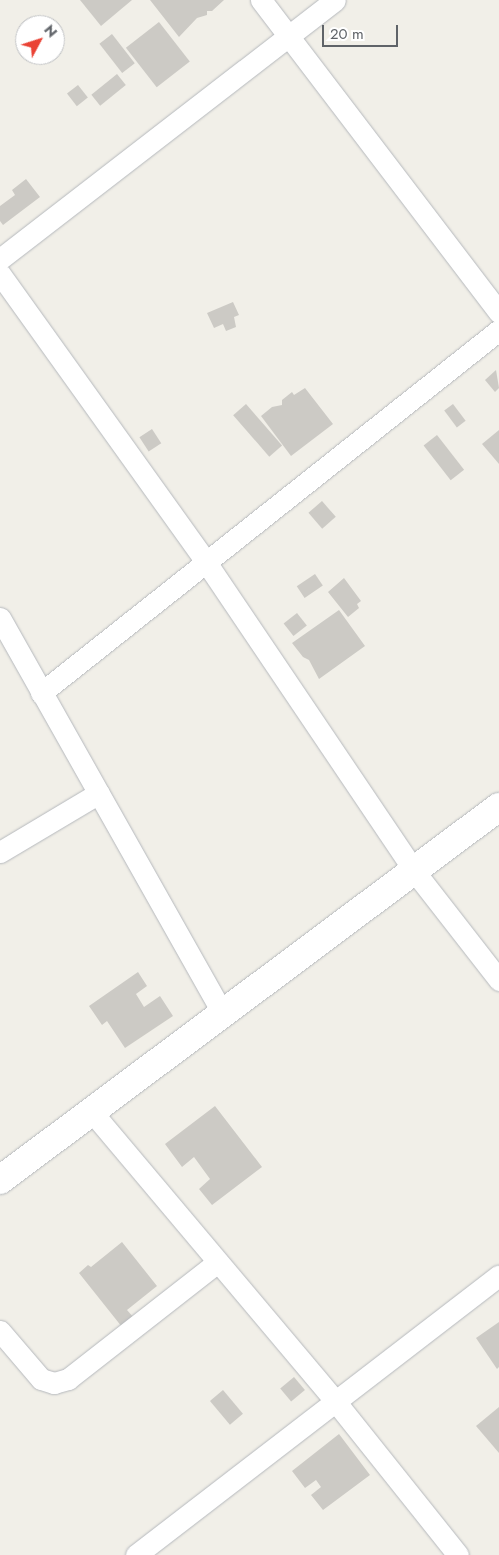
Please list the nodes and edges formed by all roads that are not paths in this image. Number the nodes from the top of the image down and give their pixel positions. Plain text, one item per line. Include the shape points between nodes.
1 (261, 0) edge
2 (335, 0) edge
3 (288, 36) junction
4 (0, 259) edge
5 (0, 274) edge
6 (499, 312) edge
7 (499, 330) edge
8 (206, 562) junction
9 (0, 618) edge
10 (41, 693) junction
11 (99, 794) junction
12 (499, 807) edge
13 (0, 852) edge
14 (415, 872) junction
15 (499, 980) edge
16 (223, 1013) junction
17 (92, 1112) junction
18 (0, 1180) edge
19 (218, 1262) junction
20 (499, 1276) edge
21 (0, 1331) edge
22 (335, 1401) junction
23 (136, 1555) edge
24 (458, 1555) edge

1 - 3 street
2 - 3 street
3 - 4 street
3 - 6 street
5 - 8 street
7 - 8 street
8 - 10 street
8 - 14 street
9 - 10 street
10 - 11 street
11 - 13 street
11 - 16 street
12 - 14 street
14 - 15 street
14 - 16 street
16 - 17 street
17 - 18 street
17 - 19 street
19 - 21 street via 68,1379 54,1383 41,1378
19 - 22 street
20 - 22 street
22 - 23 street
22 - 24 street

